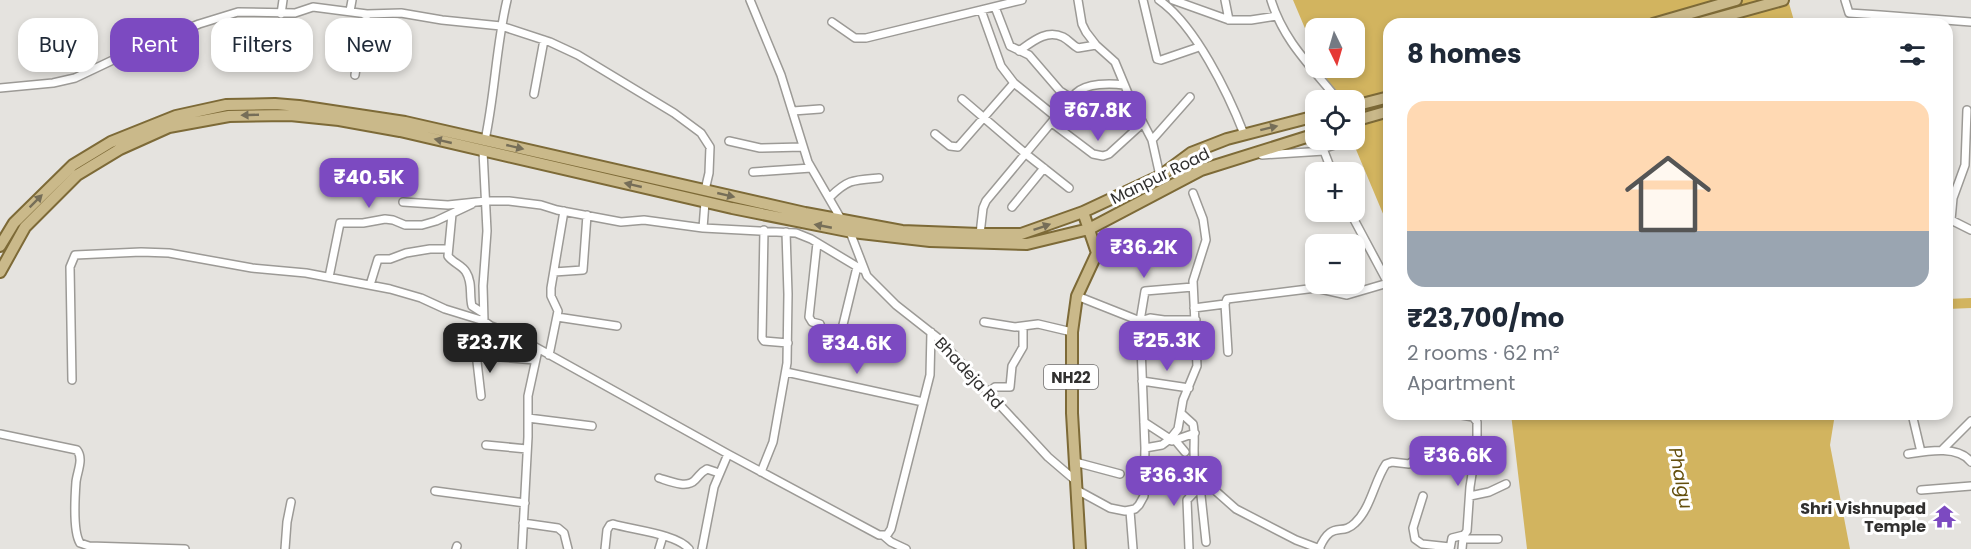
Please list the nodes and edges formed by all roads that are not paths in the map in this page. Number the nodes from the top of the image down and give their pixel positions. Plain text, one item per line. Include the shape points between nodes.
1 (283, 0) edge
2 (352, 0) edge
3 (507, 0) edge
4 (750, 0) edge
5 (1022, 0) edge
6 (1078, 0) edge
7 (1143, 0) edge
8 (1159, 0) edge
9 (1175, 0) edge
10 (1226, 0) edge
11 (1271, 0) edge
12 (1736, 0) edge
13 (1783, 0) edge
14 (1845, 0) edge
15 (995, 7) junction
16 (981, 10) junction
17 (350, 11) junction
18 (281, 14) junction
19 (367, 14) junction
20 (1880, 15) junction
21 (1277, 16) junction
22 (1674, 18) edge
23 (1718, 18) edge
24 (1880, 18) edge
25 (1919, 18) edge
26 (1228, 20) junction
27 (1953, 21) edge
28 (832, 22) dead end
29 (1971, 22) edge
30 (501, 26) junction
31 (544, 40) junction
32 (1096, 45) junction
33 (1199, 47) junction
34 (1019, 51) junction
35 (355, 75) dead end
36 (1014, 83) junction
37 (1124, 85) junction
38 (0, 88) edge
39 (1330, 90) edge
40 (534, 94) dead end
41 (1190, 97) dead end
42 (1071, 98) junction
43 (962, 99) dead end
44 (1383, 99) edge
45 (1365, 103) edge
46 (820, 110) dead end
47 (1967, 110) dead end
48 (793, 111) junction
49 (1383, 113) edge
50 (984, 118) junction
51 (1305, 119) edge
52 (1365, 119) edge
53 (1054, 120) junction
54 (1143, 123) junction
55 (935, 134) dead end
56 (1244, 135) junction
57 (1305, 137) edge
58 (1152, 140) junction
59 (729, 141) dead end
60 (484, 146) junction
61 (803, 147) junction
62 (1324, 151) joint
63 (1026, 154) junction
64 (1247, 155) junction
65 (1328, 162) edge
66 (811, 168) junction
67 (1044, 168) junction
68 (753, 172) dead end
69 (1160, 176) junction
70 (879, 178) dead end
71 (1070, 188) dead end
72 (705, 190) junction
73 (1194, 192) dead end
74 (830, 197) junction
75 (1953, 198) edge
76 (486, 201) junction
77 (403, 202) dead end
78 (705, 202) junction
79 (474, 203) junction
80 (1012, 207) dead end
81 (564, 211) junction
82 (1083, 212) junction
83 (453, 214) junction
84 (587, 215) junction
85 (841, 219) junction
86 (1953, 221) edge
87 (1355, 222) edge
88 (703, 228) junction
89 (1089, 229) junction
90 (764, 230) junction
91 (1971, 230) edge
92 (786, 232) junction
93 (850, 232) junction
94 (980, 234) junction
95 (817, 243) junction
96 (0, 246) edge
97 (448, 249) junction
98 (860, 269) junction
99 (0, 272) edge
100 (554, 272) junction
101 (1383, 274) edge
102 (329, 277) junction
103 (370, 285) junction
104 (1383, 285) edge
105 (1193, 287) junction
106 (1077, 296) junction
107 (1225, 304) junction
108 (1194, 308) junction
109 (483, 317) junction
110 (557, 317) junction
111 (1196, 320) junction
112 (1140, 321) junction
113 (984, 322) dead end
114 (617, 326) dead end
115 (1023, 326) junction
116 (931, 332) junction
117 (1072, 332) junction
118 (788, 343) junction
119 (460, 350) dead end
120 (538, 350) junction
121 (1167, 351) dead end
122 (1197, 352) junction
123 (1228, 352) dead end
124 (476, 353) junction
125 (549, 356) junction
126 (535, 360) junction
127 (786, 372) junction
128 (72, 380) dead end
129 (1142, 381) junction
130 (1189, 388) junction
131 (988, 393) junction
132 (481, 396) dead end
133 (923, 402) junction
134 (1182, 414) junction
135 (528, 418) junction
136 (1476, 420) edge
137 (1913, 420) edge
138 (1971, 421) edge
139 (1144, 422) junction
140 (592, 426) dead end
141 (1195, 433) junction
142 (0, 434) edge
143 (1170, 441) junction
144 (1477, 442) junction
145 (486, 445) dead end
146 (1145, 448) junction
147 (527, 449) junction
148 (1943, 449) junction
149 (1185, 452) dead end
150 (1921, 452) junction
151 (728, 454) junction
152 (1908, 454) dead end
153 (1971, 461) edge
154 (1075, 462) junction
155 (761, 472) junction
156 (719, 473) junction
157 (1120, 474) dead end
158 (1186, 476) dead end
159 (659, 478) dead end
160 (1203, 483) junction
161 (1506, 484) dead end
162 (1076, 485) junction
163 (1971, 486) edge
164 (1921, 490) dead end
165 (435, 491) dead end
166 (1190, 496) junction
167 (1423, 496) dead end
168 (1470, 496) junction
169 (291, 502) dead end
170 (525, 503) junction
171 (1130, 511) junction
172 (524, 524) junction
173 (663, 536) junction
174 (884, 536) junction
175 (1462, 537) junction
176 (1498, 539) dead end
177 (1206, 542) dead end
178 (890, 546) edge
179 (85, 547) edge
180 (1450, 548) edge
181 (185, 549) edge
182 (285, 549) edge
183 (522, 549) edge
184 (568, 549) edge
185 (605, 549) edge
186 (659, 549) edge
187 (689, 549) edge
188 (702, 549) edge
189 (906, 549) edge
190 (1080, 549) edge
191 (1133, 549) edge
192 (1189, 549) edge
193 (1319, 549) edge
194 (1462, 549) edge

1 - 18 street
2 - 17 street
3 - 30 street
4 - 48 street
5 - 15 street
6 - 32 street via 1082,24
7 - 33 street via 1157,59
8 - 33 street via 1181,21
9 - 26 street
10 - 26 street
11 - 21 street
12 - 22 main road
13 - 23 main road
14 - 20 street via 1849,13
15 - 16 street
15 - 34 street via 1010,46
16 - 28 street via 862,39
16 - 36 street via 998,61
17 - 18 street via 313,7
17 - 19 street
18 - 38 street via 228,14 75,78
19 - 30 street via 400,13
19 - 35 street
20 - 24 street
20 - 25 street
21 - 26 street
21 - 39 street via 1295,49
27 - 29 street
30 - 31 street
30 - 60 street
31 - 40 street
31 - 72 street via 578,55 701,133 710,147
32 - 34 street via 1078,48 1051,34
32 - 37 street via 1114,62
33 - 56 street via 1224,88
34 - 42 street via 1029,55
36 - 50 street
36 - 53 street
37 - 42 street via 1083,88
37 - 54 street
41 - 58 street
42 - 53 street
43 - 50 street
44 - 45 main road
46 - 48 street
47 - 75 street via 1965,165
48 - 61 street
49 - 52 main road
50 - 55 street via 958,147 950,146
50 - 63 street
56 -> 51 main road, Manpur Road
53 - 54 street via 1093,154 1103,156
53 - 63 street
54 - 58 street
56 - 69 main road, Manpur Road via 1191,153
57 - 64 main road, Manpur Road
58 - 69 street
59 - 61 street via 760,148
60 -> 72 main road, Manpur Road
60 - 76 street
78 -> 60 main road, Manpur Road
96 -> 60 main road via 14,224 73,165 111,142 176,116 226,105 299,106 405,122
60 -> 99 main road via 290,115 229,116 169,127 120,149 78,175 25,227
61 - 66 street
62 - 64 street
62 - 65 street
63 - 67 street
63 - 94 street via 984,205
64 - 89 main road, Manpur Road via 1201,170
66 - 68 street
66 - 74 street
67 - 71 street
67 - 80 street
69 - 82 main road, Manpur Road
70 - 74 street via 845,183
72 -> 85 main road, Manpur Road
73 - 105 street via 1206,240
74 - 85 street
76 - 79 street
76 - 81 street via 534,204
76 - 109 street
77 - 79 street
78 - 88 street
93 -> 78 main road, Manpur Road
79 - 83 street
81 - 84 street
81 - 100 street
82 - 89 main road, NH22
94 -> 82 main road, Manpur Road via 1021,234
83 - 97 street
83 - 102 street via 415,225 385,219 340,222
84 - 88 street via 621,222 650,220
84 - 100 street via 583,270
85 - 94 main road, Manpur Road via 902,231
86 - 91 street
87 - 101 street
88 - 90 street
89 - 93 main road, Manpur Road via 1027,244 930,241
89 - 106 main road, NH22 via 1097,253
90 - 92 street
90 - 118 street via 762,338
92 - 95 street
92 - 118 street
93 - 98 street, Bhadeja Rd
95 - 98 street
95 - 98 street via 809,317 820,324 828,341 836,342 840,337
97 - 103 street via 378,259
97 - 109 street via 450,259 463,268 469,279 472,306
98 - 116 street, Bhadeja Rd via 888,298
100 - 110 street via 551,296 558,307
102 - 103 street
102 - 128 street via 179,254 75,255 70,267
103 - 109 street
104 - 107 street via 1347,294 1316,288 1229,299
105 - 108 street
105 - 112 street via 1145,291
106 - 112 street
106 - 117 main road, NH22
107 - 108 street
107 - 123 street
108 - 111 street
109 - 120 street via 491,326
110 - 114 street
110 - 125 street
111 - 112 street
111 - 122 street
112 - 129 street
113 - 115 street
115 - 117 street via 1038,324
115 - 131 street via 1023,347 1012,366 1010,387 995,387
116 - 131 street, Bhadeja Rd
116 - 133 street via 931,368
117 - 154 main road, NH22
118 - 127 street
119 - 124 street
120 - 125 street
120 - 126 street
121 - 122 street
122 - 130 street via 1197,366
124 - 126 street
124 - 132 street
125 - 151 street
126 - 135 street
127 - 133 street
127 - 155 street via 773,442
129 - 130 street
129 - 139 street
130 - 134 street
131 - 162 street, Bhadeja Rd
133 - 174 street via 891,529
134 - 141 street via 1192,421
134 - 143 street
135 - 140 street
135 - 147 street
136 - 144 street
137 - 150 street
138 - 148 street
139 - 143 street
139 - 146 street
141 - 143 street
141 - 160 street via 1196,468
142 - 179 street via 80,453 76,530
143 - 146 street
143 - 149 street
144 - 168 street
144 - 193 street via 1431,448 1409,464 1386,464 1364,512 1349,527 1329,532
145 - 147 street
146 - 171 street via 1144,496
147 - 170 street
148 - 150 street
148 - 153 street
150 - 152 street
151 - 155 street
151 - 156 street
154 - 157 street
154 - 162 main road, NH22
155 - 174 street
156 - 159 street via 707,469 687,484
156 - 188 street
158 - 166 street
160 - 166 street
160 - 177 street
160 - 193 street via 1236,509
161 - 168 street
162 - 171 street, Bhadeja Rd via 1110,507
162 - 190 main road, NH22
163 - 164 street
165 - 170 street
166 - 192 street via 1186,502
167 - 180 street via 1413,528 1415,539 1422,544
168 - 175 street via 1467,531
169 - 182 street
170 - 172 street
171 - 191 street
172 - 183 street
172 - 184 street via 558,528 564,533
173 - 185 street via 610,525
173 - 186 street
173 - 187 street via 684,543
174 - 178 street
175 - 176 street
175 - 180 street via 1452,538
175 - 194 street
178 - 189 street
179 - 181 street

